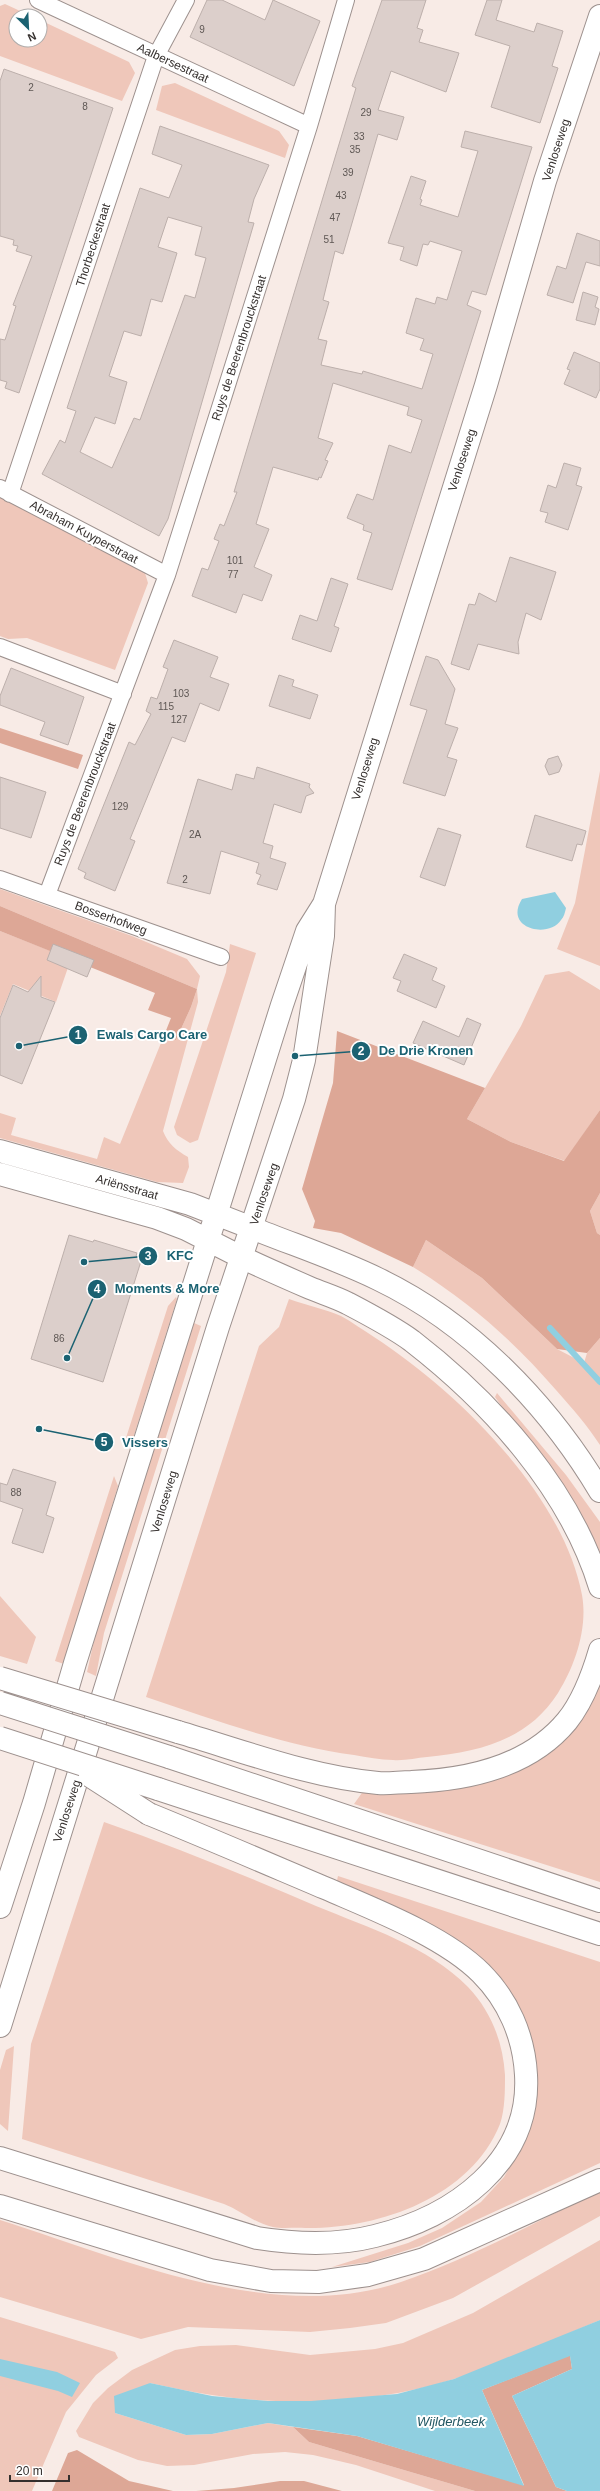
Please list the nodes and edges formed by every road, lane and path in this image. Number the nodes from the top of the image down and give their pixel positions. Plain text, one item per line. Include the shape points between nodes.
1 (38, 0) edge
2 (186, 0) edge
3 (346, 0) edge
4 (600, 16) edge
5 (156, 56) junction
6 (309, 126) junction
7 (5, 491) edge
8 (167, 575) junction
9 (0, 647) edge
10 (123, 694) junction
11 (0, 879) edge
12 (47, 895) junction
13 (324, 904) junction
14 (221, 957) dead end
15 (0, 1151) edge
16 (0, 1174) edge
17 (216, 1214) junction
18 (252, 1228) junction
19 (208, 1240) junction
20 (241, 1257) junction
21 (600, 1491) edge
22 (600, 1588) edge
23 (600, 1650) edge
24 (0, 1678) edge
25 (0, 1703) edge
26 (0, 1738) edge
27 (62, 1758) junction
28 (600, 1901) edge
29 (0, 1907) edge
30 (600, 1934) edge
31 (0, 2026) edge
32 (0, 2158) edge
33 (600, 2180) edge
34 (0, 2206) edge

1 - 5 street, Aalbersestraat
2 - 5 street, Thorbeckestraat
3 - 6 street, Ruys de Beerenbrouckstraat
4 - 13 main road, Venloseweg via 545,181 486,385
5 - 6 street, Aalbersestraat
5 - 7 street, Thorbeckestraat
6 - 8 street, Ruys de Beerenbrouckstraat
7 - 8 street, Abraham Kuyperstraat
8 - 10 street, Ruys de Beerenbrouckstraat
9 - 10 street
10 - 12 street, Ruys de Beerenbrouckstraat
11 - 12 street, Bosserhofweg
12 - 14 street, Bosserhofweg
13 - 17 main road, Venloseweg via 307,931
13 - 18 main road, Venloseweg via 324,936 304,1060
15 - 17 main road, Ariënsstraat via 190,1204
16 - 19 main road, Ariënsstraat via 156,1218
17 - 18 main road, Ariënsstraat
17 - 19 main road, Venloseweg
18 - 20 main road, Venloseweg
18 - 21 main road, Ariënsstraat via 379,1279 427,1308 472,1341 512,1378 551,1420 584,1464
19 - 20 main road, Ariënsstraat
19 - 29 main road, Venloseweg
20 - 22 main road, Ariënsstraat via 346,1302 411,1341 453,1377 497,1420 532,1460 575,1527 592,1561
20 - 31 main road, Venloseweg
23 - 24 main road, bridge via 585,1690 567,1721 540,1746 507,1764 467,1777 435,1781 378,1783 310,1772
25 - 28 main road, bridge
26 - 27 main road, bridge
27 - 30 main road, bridge
27 - 32 main road, bridge via 149,1814 368,1907 446,1946 481,1973 507,2008 522,2039 527,2089 522,2122 509,2151 477,2188 460,2200 426,2217 375,2236 332,2242 287,2243 257,2238
33 - 34 main road via 424,2260 368,2275 318,2282 271,2281 210,2270

